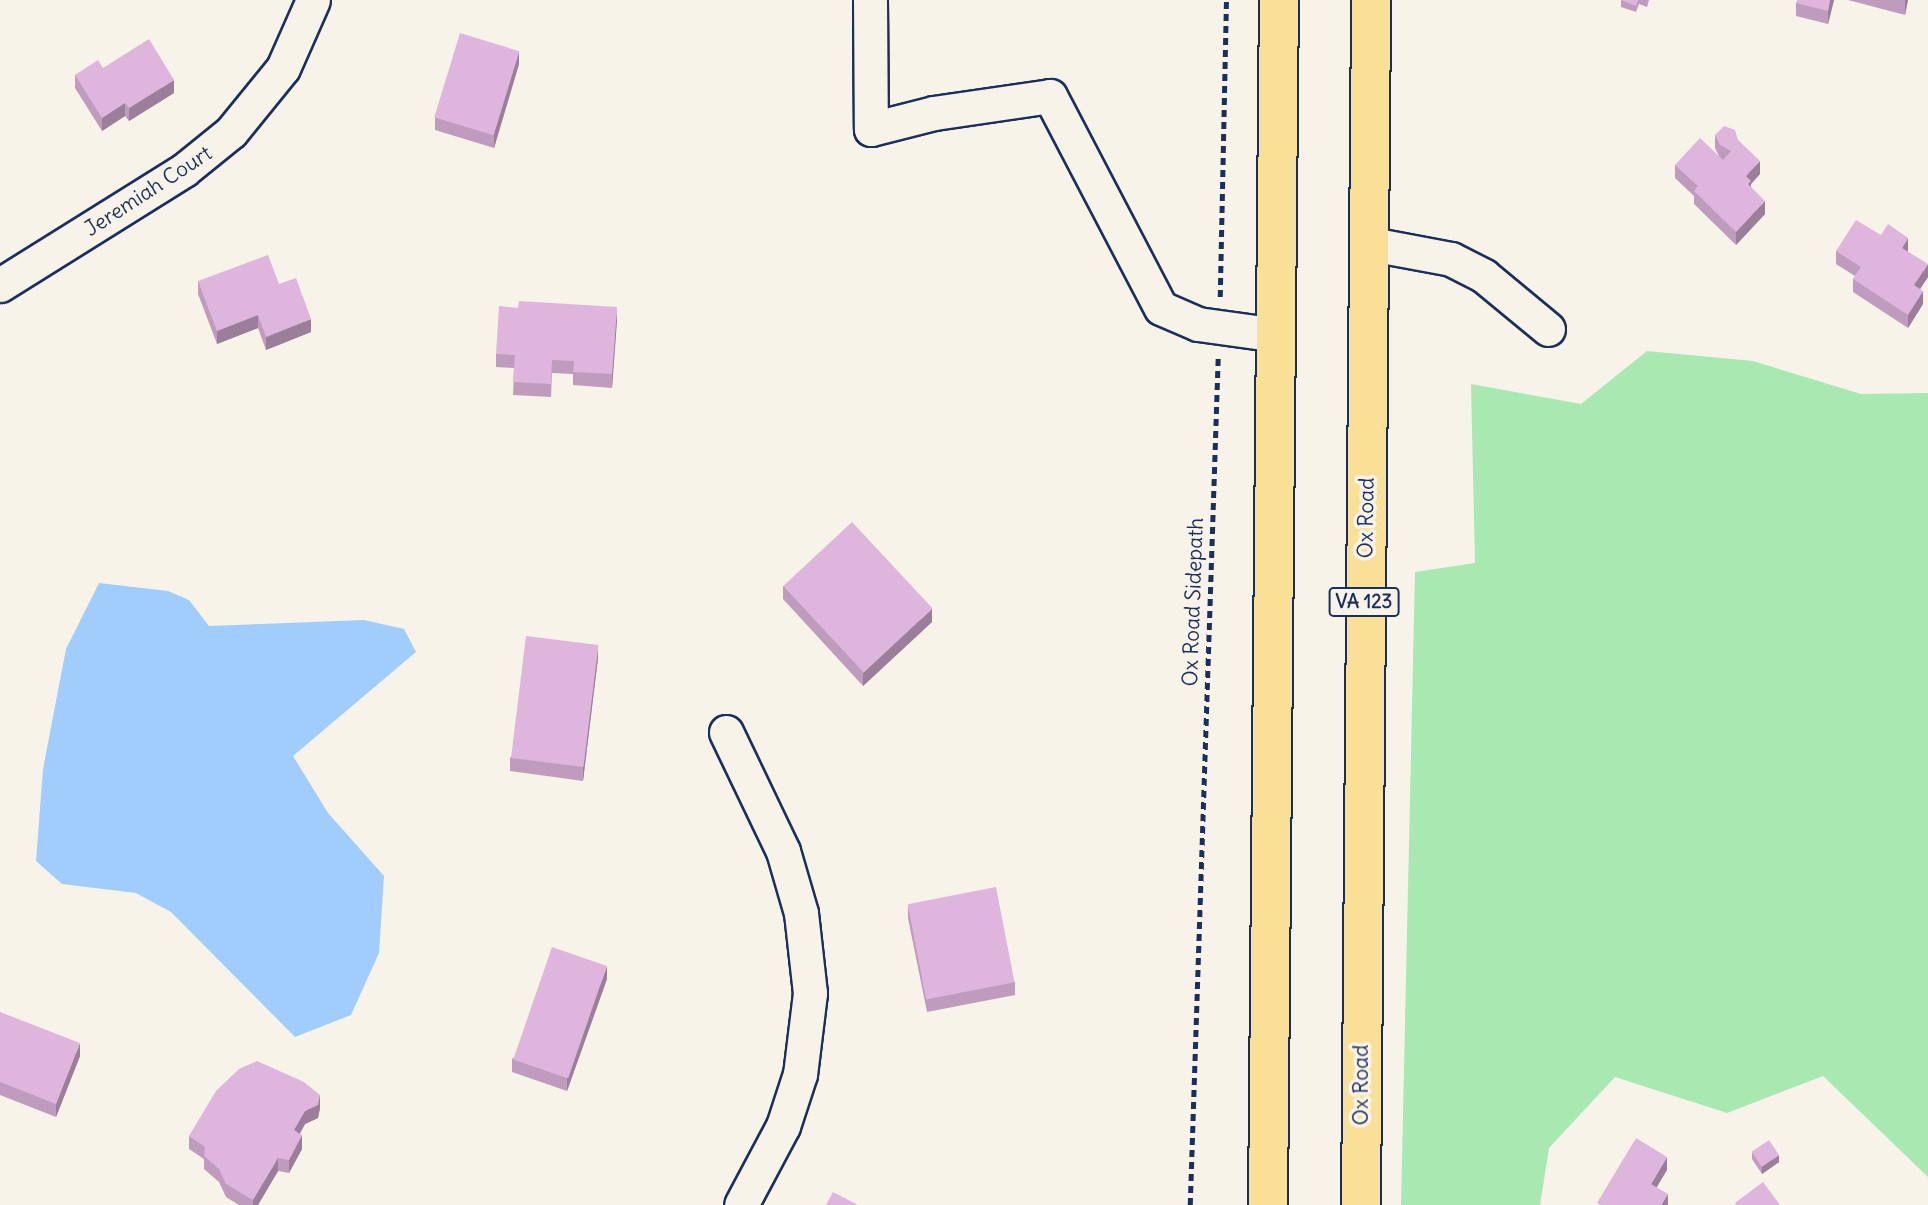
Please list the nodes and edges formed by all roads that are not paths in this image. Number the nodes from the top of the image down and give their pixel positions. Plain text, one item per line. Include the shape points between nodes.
1 (313, 0) edge
2 (870, 0) edge
3 (1279, 0) edge
4 (1371, 0) edge
5 (1371, 244) junction
6 (0, 285) edge
7 (1548, 329) dead end
8 (1278, 335) junction
9 (726, 732) dead end
10 (741, 1205) edge
11 (1268, 1205) edge
12 (1361, 1205) edge

1 - 6 street, Jeremiah Court via 283,68 231,132 184,170
2 - 8 street via 871,130 934,113 1050,96 1161,308 1198,324
3 - 8 highway
4 - 5 highway, Ox Road / VA 123
5 - 7 street via 1451,259 1484,276
5 - 12 highway, Ox Road / VA 123
8 - 11 highway
9 - 10 street via 783,852 801,913 810,993 800,1074 783,1126

